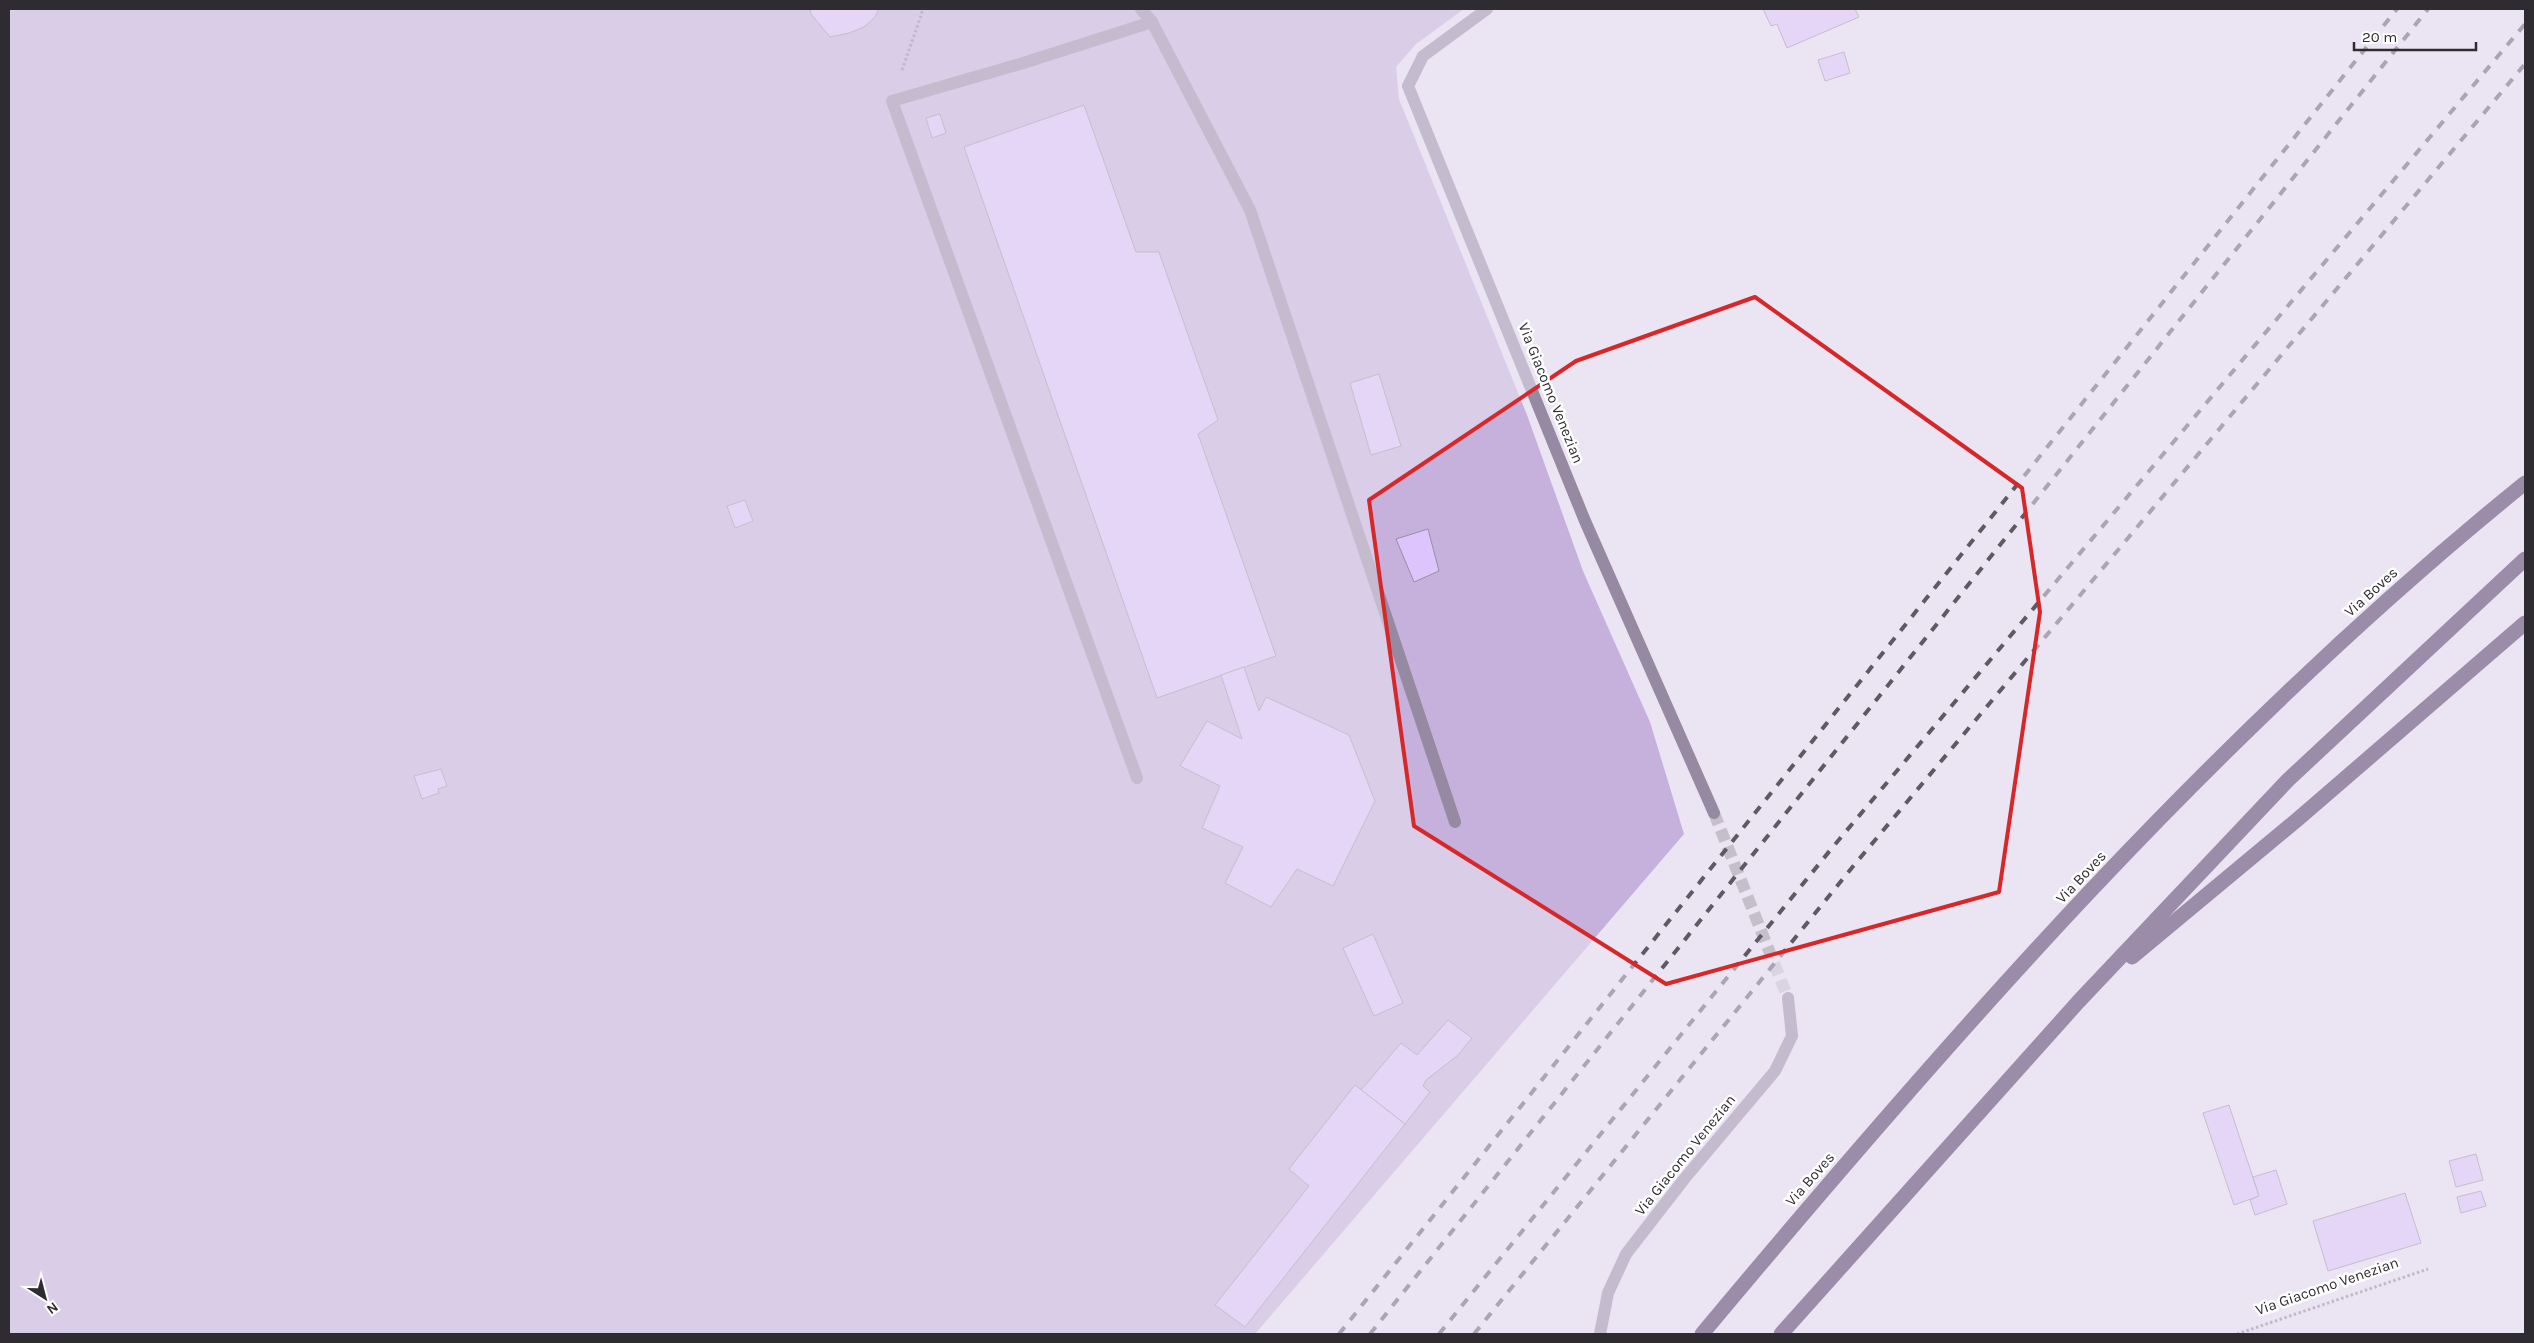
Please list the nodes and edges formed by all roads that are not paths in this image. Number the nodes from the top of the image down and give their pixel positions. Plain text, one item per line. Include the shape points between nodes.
1 (1141, 9) edge
2 (1487, 9) edge
3 (1152, 22) junction
4 (2525, 483) edge
5 (2525, 559) edge
6 (2525, 623) edge
7 (1137, 778) dead end
8 (1714, 813) tunnel mouth
9 (1454, 822) dead end
10 (1788, 998) tunnel mouth
11 (2079, 1001) junction
12 (1600, 1334) edge
13 (1702, 1334) edge
14 (1781, 1334) edge

1 - 3 street
2 - 8 street, Via Giacomo Venezian via 1423,56 1408,86 1585,521
3 - 7 street via 892,101
3 - 9 street via 1250,210
4 - 13 highway, Via Boves via 2413,577 2321,661 2174,805 1974,1016
5 - 11 highway via 2288,780
6 - 11 highway via 2291,825
10 - 12 street, Via Giacomo Venezian via 1792,1036 1775,1071 1626,1254 1608,1293
11 - 14 highway

